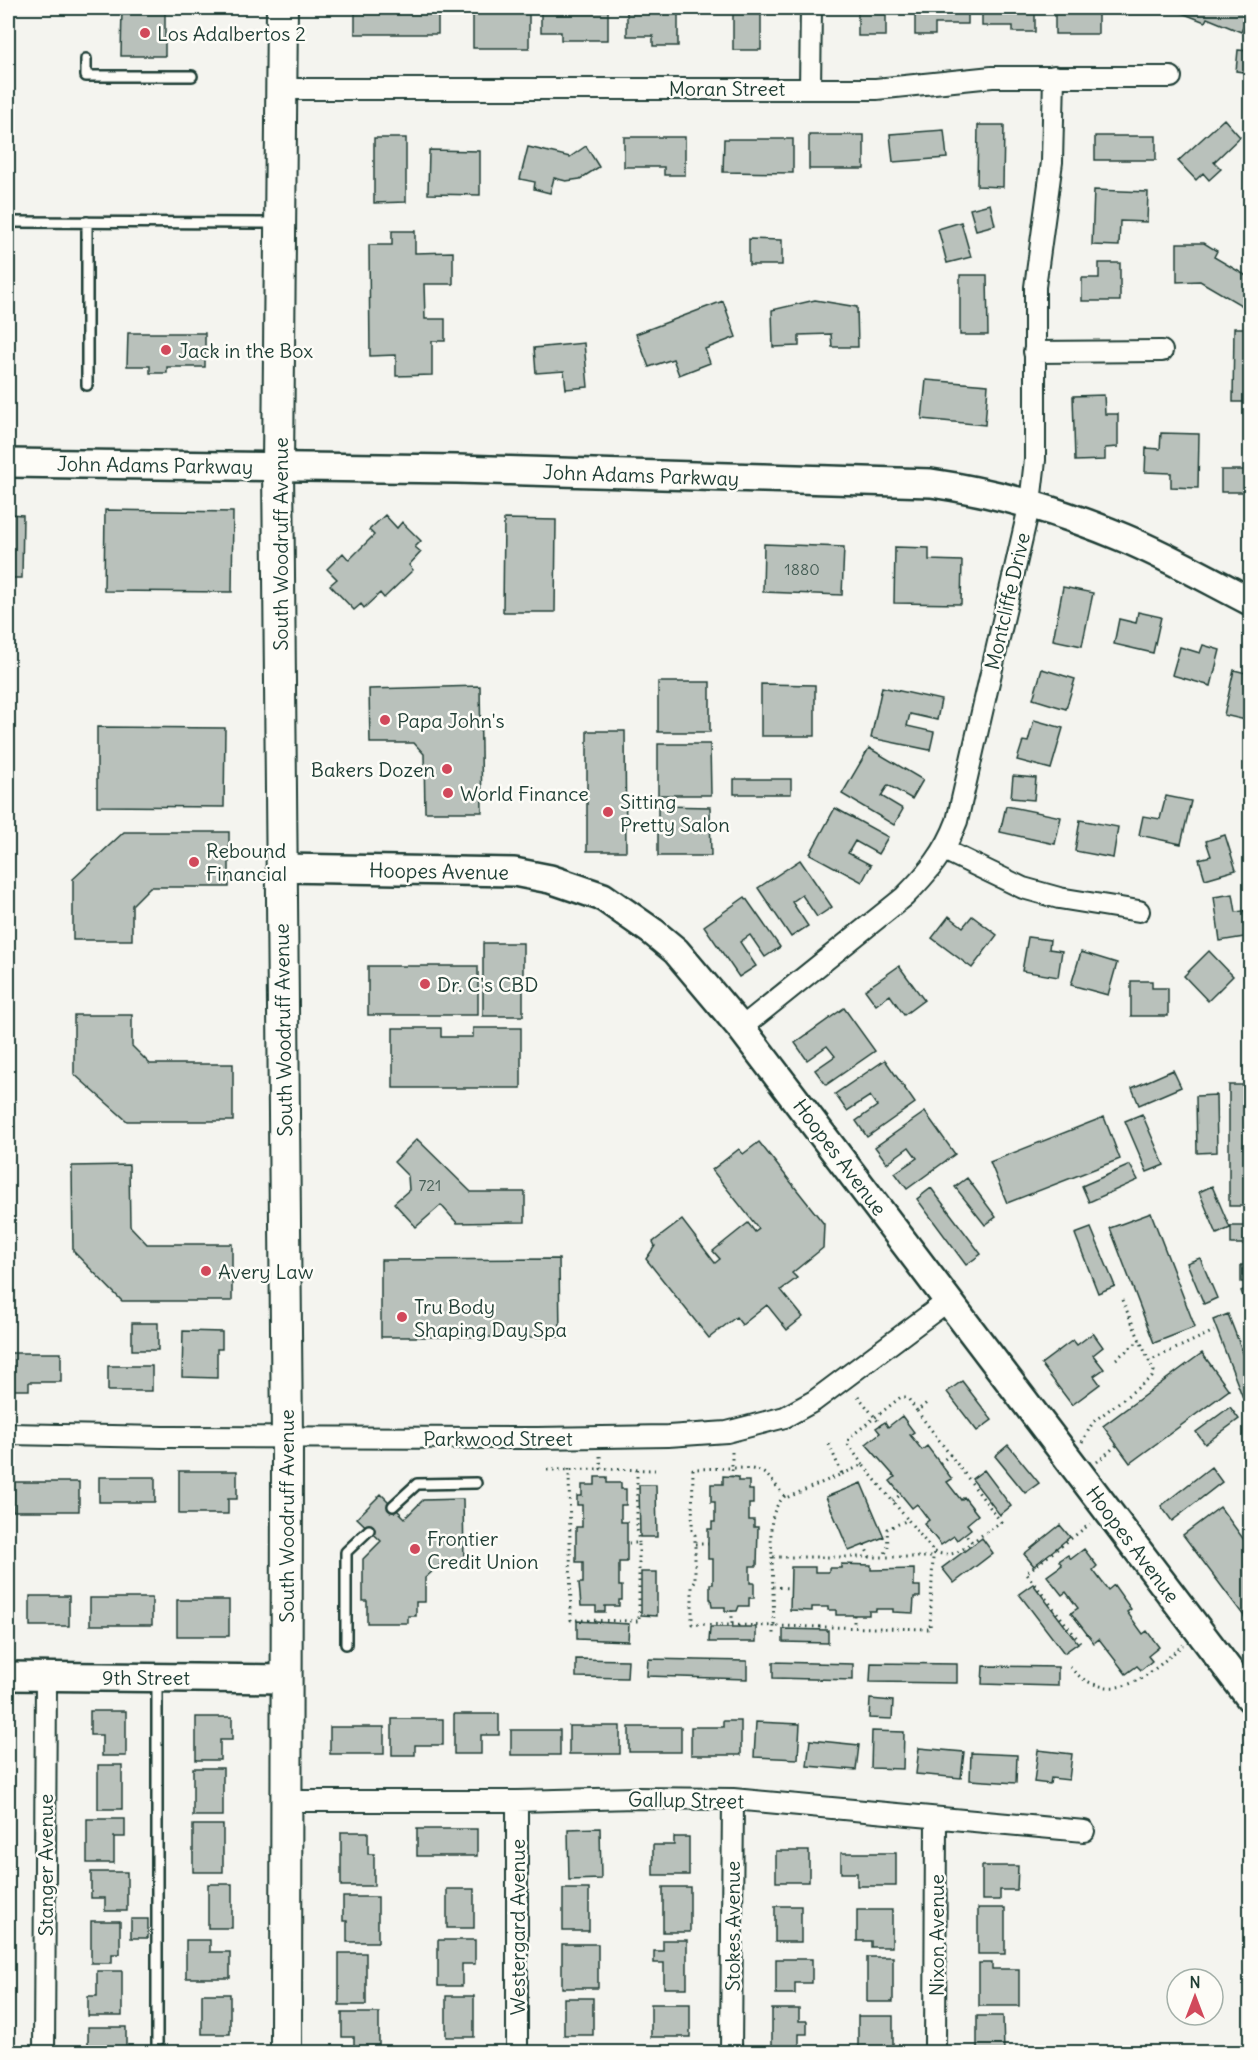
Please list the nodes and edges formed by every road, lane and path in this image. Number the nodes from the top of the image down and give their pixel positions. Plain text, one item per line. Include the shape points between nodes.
1 (282, 8) edge
2 (811, 8) edge
3 (86, 59) dead end
4 (192, 76) dead end
5 (1054, 76) junction
6 (1171, 77) dead end
7 (810, 88) junction
8 (282, 89) junction
9 (8, 222) edge
10 (87, 222) junction
11 (281, 223) junction
12 (1162, 351) dead end
13 (1034, 352) junction
14 (87, 385) dead end
15 (8, 463) edge
16 (278, 466) junction
17 (1030, 503) junction
18 (1251, 601) edge
19 (944, 850) junction
20 (282, 868) junction
21 (1139, 911) dead end
22 (741, 1028) junction
23 (948, 1300) junction
24 (1122, 1300) dead end
25 (1214, 1330) dead end
26 (1140, 1340) junction
27 (1116, 1359) dead end
28 (1149, 1361) junction
29 (858, 1396) dead end
30 (929, 1401) dead end
31 (917, 1411) junction
32 (875, 1417) junction
33 (881, 1425) dead end
34 (8, 1434) edge
35 (287, 1438) junction
36 (828, 1442) dead end
37 (1082, 1442) dead end
38 (1117, 1445) dead end
39 (732, 1452) dead end
40 (951, 1454) junction
41 (600, 1456) dead end
42 (1097, 1462) dead end
43 (940, 1463) dead end
44 (863, 1465) junction
45 (732, 1468) junction
46 (569, 1469) junction
47 (601, 1469) junction
48 (547, 1470) dead end
49 (637, 1470) junction
50 (655, 1470) dead end
51 (842, 1474) junction
52 (732, 1477) dead end
53 (476, 1483) dead end
54 (901, 1494) dead end
55 (785, 1496) junction
56 (893, 1501) junction
57 (393, 1506) dead end
58 (908, 1520) junction
59 (1091, 1523) dead end
60 (887, 1529) junction
61 (369, 1530) dead end
62 (882, 1531) dead end
63 (965, 1534) dead end
64 (972, 1542) junction
65 (629, 1543) dead end
66 (639, 1543) junction
67 (694, 1545) junction
68 (708, 1545) dead end
69 (864, 1545) dead end
70 (933, 1552) junction
71 (772, 1557) junction
72 (870, 1557) junction
73 (884, 1557) junction
74 (933, 1557) junction
75 (773, 1587) junction
76 (790, 1588) dead end
77 (732, 1611) dead end
78 (854, 1615) dead end
79 (732, 1625) junction
80 (774, 1626) junction
81 (854, 1628) junction
82 (774, 1634) dead end
83 (1080, 1642) dead end
84 (346, 1644) dead end
85 (1184, 1644) dead end
86 (1070, 1667) dead end
87 (8, 1676) edge
88 (46, 1677) junction
89 (157, 1677) junction
90 (285, 1679) junction
91 (1251, 1698) edge
92 (733, 1799) junction
93 (287, 1801) junction
94 (517, 1801) junction
95 (936, 1818) junction
96 (1084, 1831) dead end
97 (44, 2052) edge
98 (157, 2052) edge
99 (286, 2052) edge
100 (517, 2052) edge
101 (731, 2052) edge
102 (935, 2052) edge

1 - 8 main road, South Woodruff Avenue
2 - 7 street
3 - 4 lane via 86,76
5 - 6 street, Moran Street
5 - 7 street, Moran Street via 992,77 876,89
5 - 13 street, Montcliffe Drive via 1052,162 1035,287
7 - 8 street, Moran Street
8 - 11 main road, South Woodruff Avenue
9 - 10 lane
10 - 11 lane
10 - 14 lane
11 - 16 main road, South Woodruff Avenue
12 - 13 street
13 - 17 street, Montcliffe Drive via 1035,460
15 - 16 street, John Adams Parkway
16 - 17 street, John Adams Parkway via 931,483
16 - 20 main road, South Woodruff Avenue
17 - 18 street, John Adams Parkway via 1126,539
17 - 19 street, Montcliffe Drive via 957,821
19 - 21 street via 1023,888
19 - 22 street, Montcliffe Drive via 904,897
20 - 22 street, Hoopes Avenue via 514,872 603,897 676,951
20 - 35 main road, South Woodruff Avenue
22 - 23 street, Hoopes Avenue
23 - 35 street, Parkwood Street via 814,1401 785,1417 727,1432 571,1438
23 - 91 street, Hoopes Avenue
24 - 26 path
25 - 28 path
26 - 27 path
26 - 28 path
28 - 37 path via 1154,1371 1152,1377 1094,1422
29 - 32 path
30 - 31 path
31 - 32 path via 907,1397 901,1397
31 - 40 path
32 - 33 path
32 - 44 path via 847,1443
34 - 35 street, Parkwood Street
35 - 90 main road, South Woodruff Avenue
36 - 51 path
38 - 42 path
39 - 45 path
40 - 43 path
40 - 64 path via 1001,1522
41 - 47 path
44 - 51 path
44 - 56 path
45 - 52 path
45 - 55 path via 765,1472
45 - 67 path via 693,1469
46 - 47 path
46 - 48 path
46 - 66 path via 571,1620 639,1621
47 - 49 path
49 - 50 path
49 - 66 path
51 - 55 path
53 - 57 lane via 417,1484
54 - 56 path
55 - 71 path via 774,1510 771,1522
56 - 58 path
58 - 60 path
58 - 70 path
59 - 83 path via 1026,1573
60 - 62 path
60 - 73 path
61 - 84 lane via 346,1552
63 - 64 path
64 - 70 path via 951,1555
65 - 66 path
67 - 68 path
67 - 79 path via 692,1624
69 - 72 path
70 - 74 path
71 - 72 path
71 - 75 path
72 - 73 path
73 - 74 path
74 - 81 path via 930,1629
75 - 76 path
75 - 80 path
77 - 79 path
78 - 81 path
79 - 80 path
80 - 81 path
80 - 82 path
85 - 86 path via 1127,1685 1091,1684
87 - 88 street, 9th Street
88 - 89 street, 9th Street
88 - 97 street, Stanger Avenue
89 - 90 street, 9th Street
89 - 98 lane
90 - 93 main road, South Woodruff Avenue
92 - 94 street, Gallup Street
92 - 95 street, Gallup Street
92 - 101 street, Stokes Avenue
93 - 94 street, Gallup Street
93 - 99 main road, South Woodruff Avenue
94 - 100 street, Westergard Avenue
95 - 96 street, Gallup Street
95 - 102 street, Nixon Avenue

